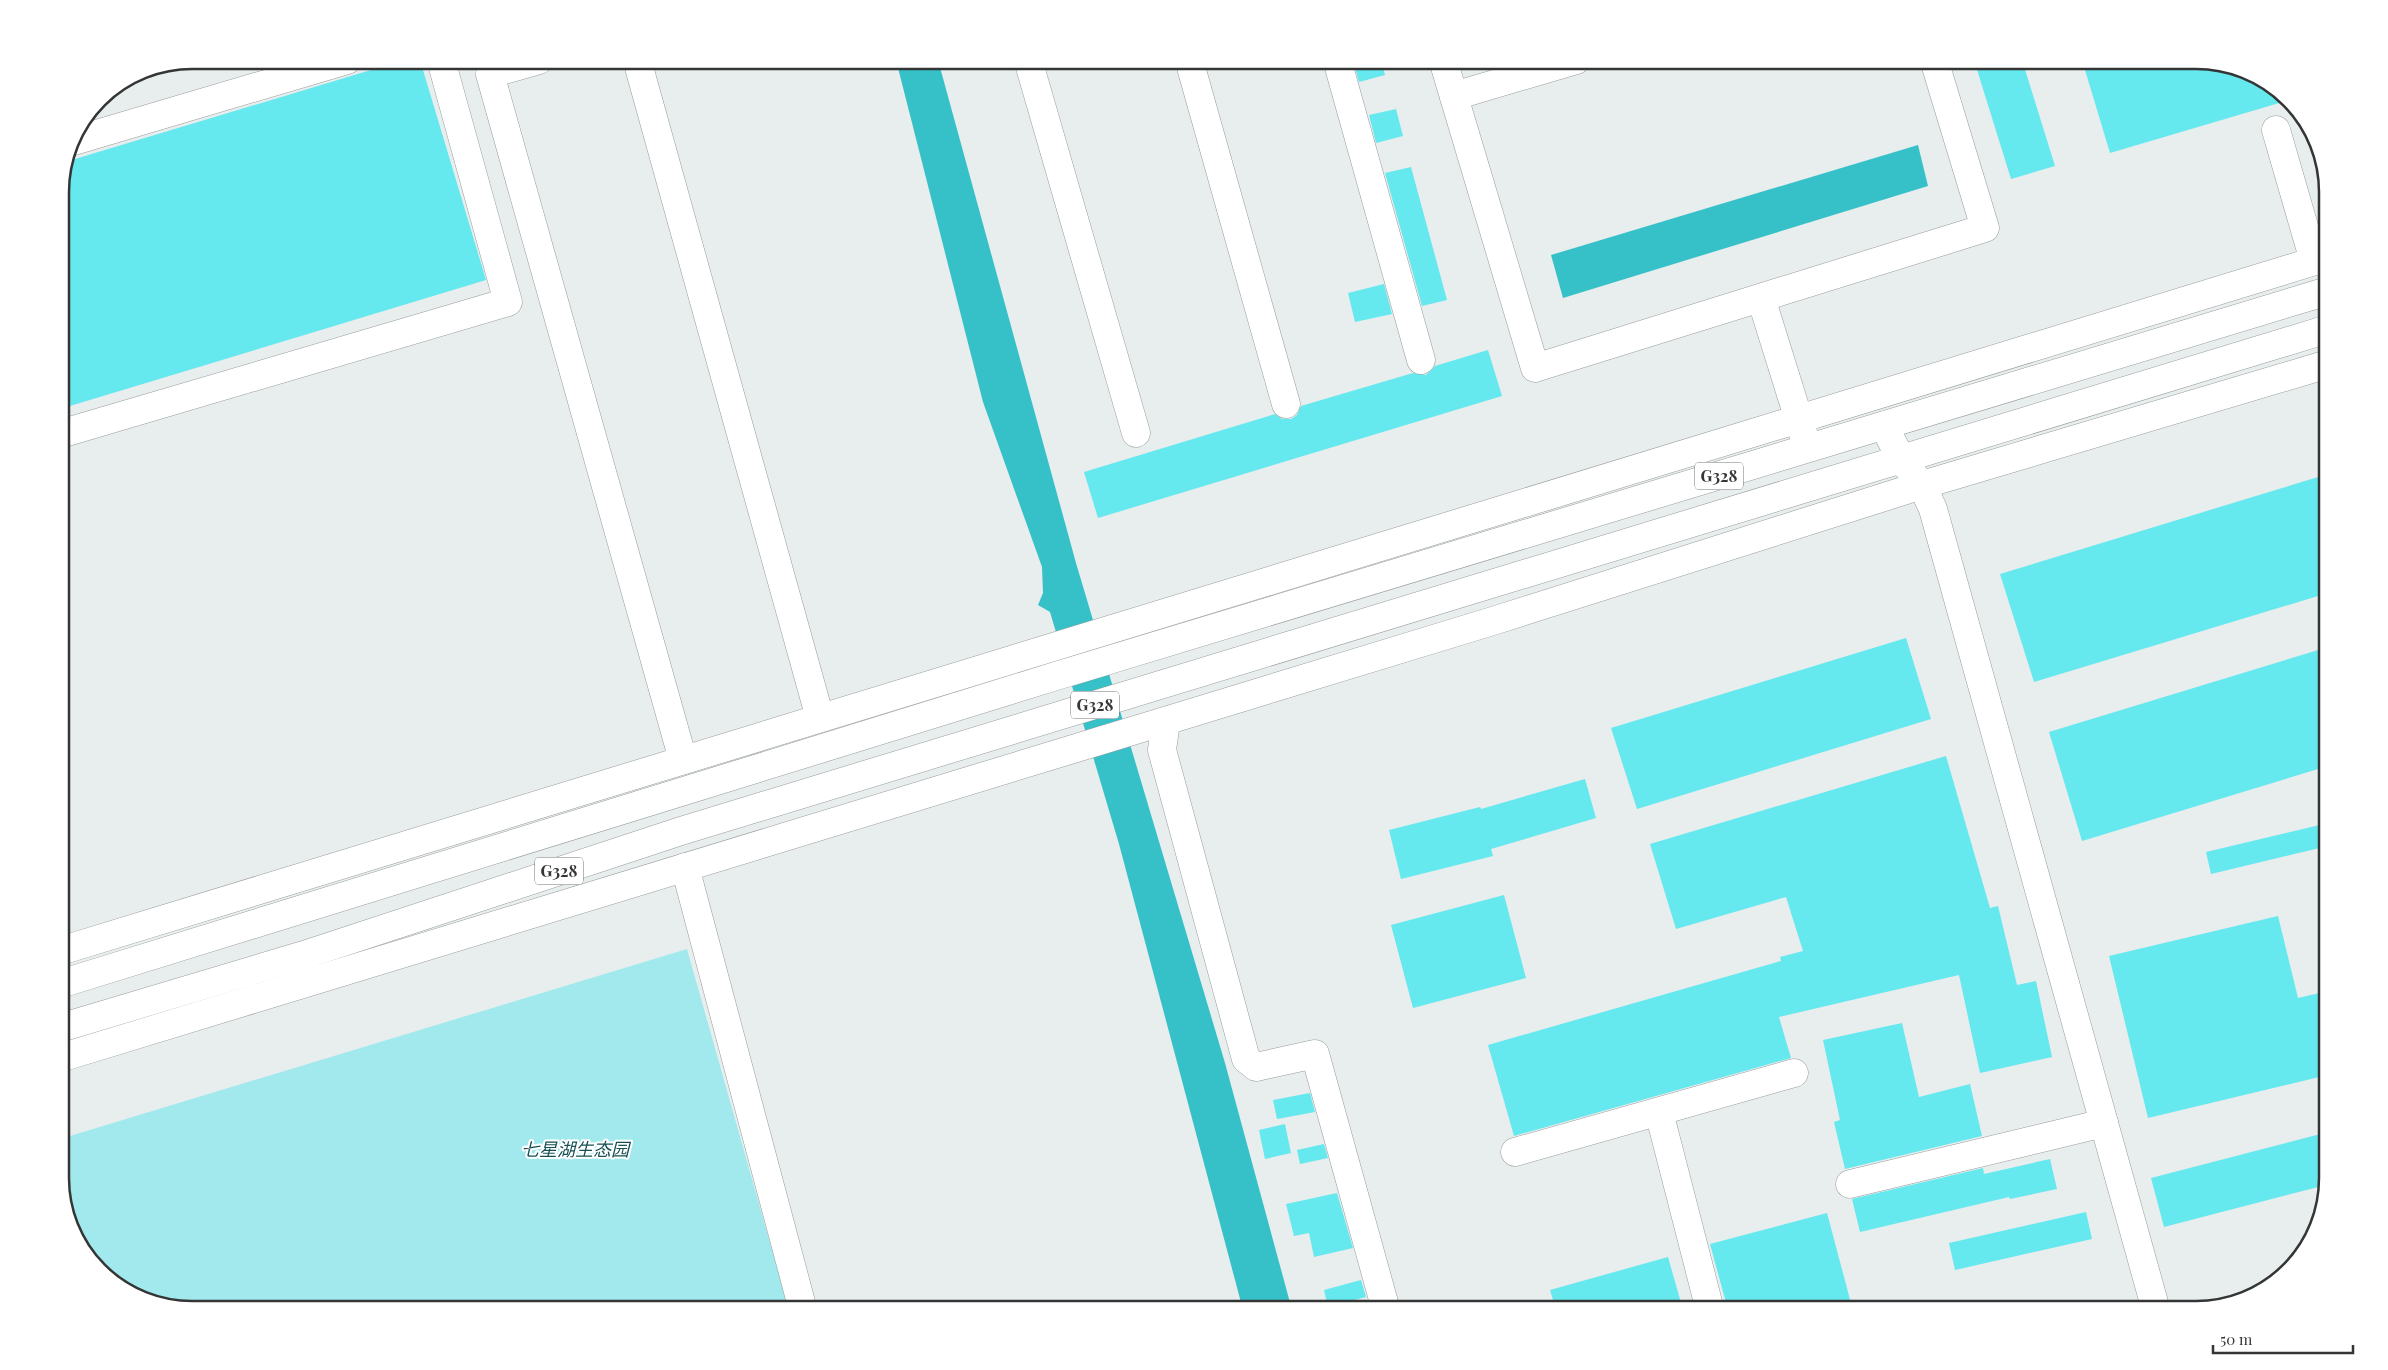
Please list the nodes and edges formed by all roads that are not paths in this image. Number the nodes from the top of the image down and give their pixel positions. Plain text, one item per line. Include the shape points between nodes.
1 (317, 69) edge
2 (444, 69) edge
3 (508, 69) edge
4 (640, 69) edge
5 (1031, 69) edge
6 (1192, 69) edge
7 (1340, 69) edge
8 (1446, 69) edge
9 (1546, 69) edge
10 (1937, 69) edge
11 (1454, 96) junction
12 (2276, 130) dead end
13 (80, 139) edge
14 (2319, 253) edge
15 (2319, 260) edge
16 (2319, 294) edge
17 (1761, 298) junction
18 (2319, 332) edge
19 (1421, 360) dead end
20 (2319, 367) edge
21 (1286, 404) dead end
22 (1799, 419) junction
23 (1884, 426) junction
24 (69, 431) edge
25 (1136, 432) dead end
26 (1808, 449) junction
27 (1901, 459) junction
28 (1922, 485) junction
29 (820, 718) junction
30 (1153, 724) junction
31 (683, 760) junction
32 (685, 867) junction
33 (69, 945) edge
34 (69, 981) edge
35 (69, 1025) edge
36 (69, 1055) edge
37 (1794, 1073) dead end
38 (1658, 1112) junction
39 (2104, 1123) junction
40 (1515, 1152) dead end
41 (1850, 1184) dead end
42 (801, 1301) edge
43 (1384, 1301) edge
44 (1708, 1301) edge
45 (2153, 1301) edge

1 - 13 main road
2 - 24 main road via 508,302
3 - 31 main road via 490,74
4 - 29 main road
5 - 25 main road
6 - 21 main road
7 - 19 main road
8 - 11 main road
9 - 11 main road
10 - 17 main road via 1985,228
11 - 17 main road via 1535,368
12 - 14 main road
15 - 22 main road
16 - 23 main road, G328
17 - 22 main road
18 - 27 main road, G328
20 - 28 main road
22 - 26 main road
22 - 29 main road
23 - 26 main road, G328
23 - 27 main road
26 - 34 main road, G328 via 1056,676
27 - 28 main road
27 - 35 main road, G328 via 681,831 304,955
28 - 30 main road
28 - 39 main road via 1933,509
29 - 31 main road
30 - 32 main road
30 - 43 main road via 1246,1059 1256,1067 1315,1054
31 - 33 main road
32 - 36 main road
32 - 42 main road
37 - 38 main road
38 - 40 main road
38 - 44 main road
39 - 41 main road
39 - 45 main road

